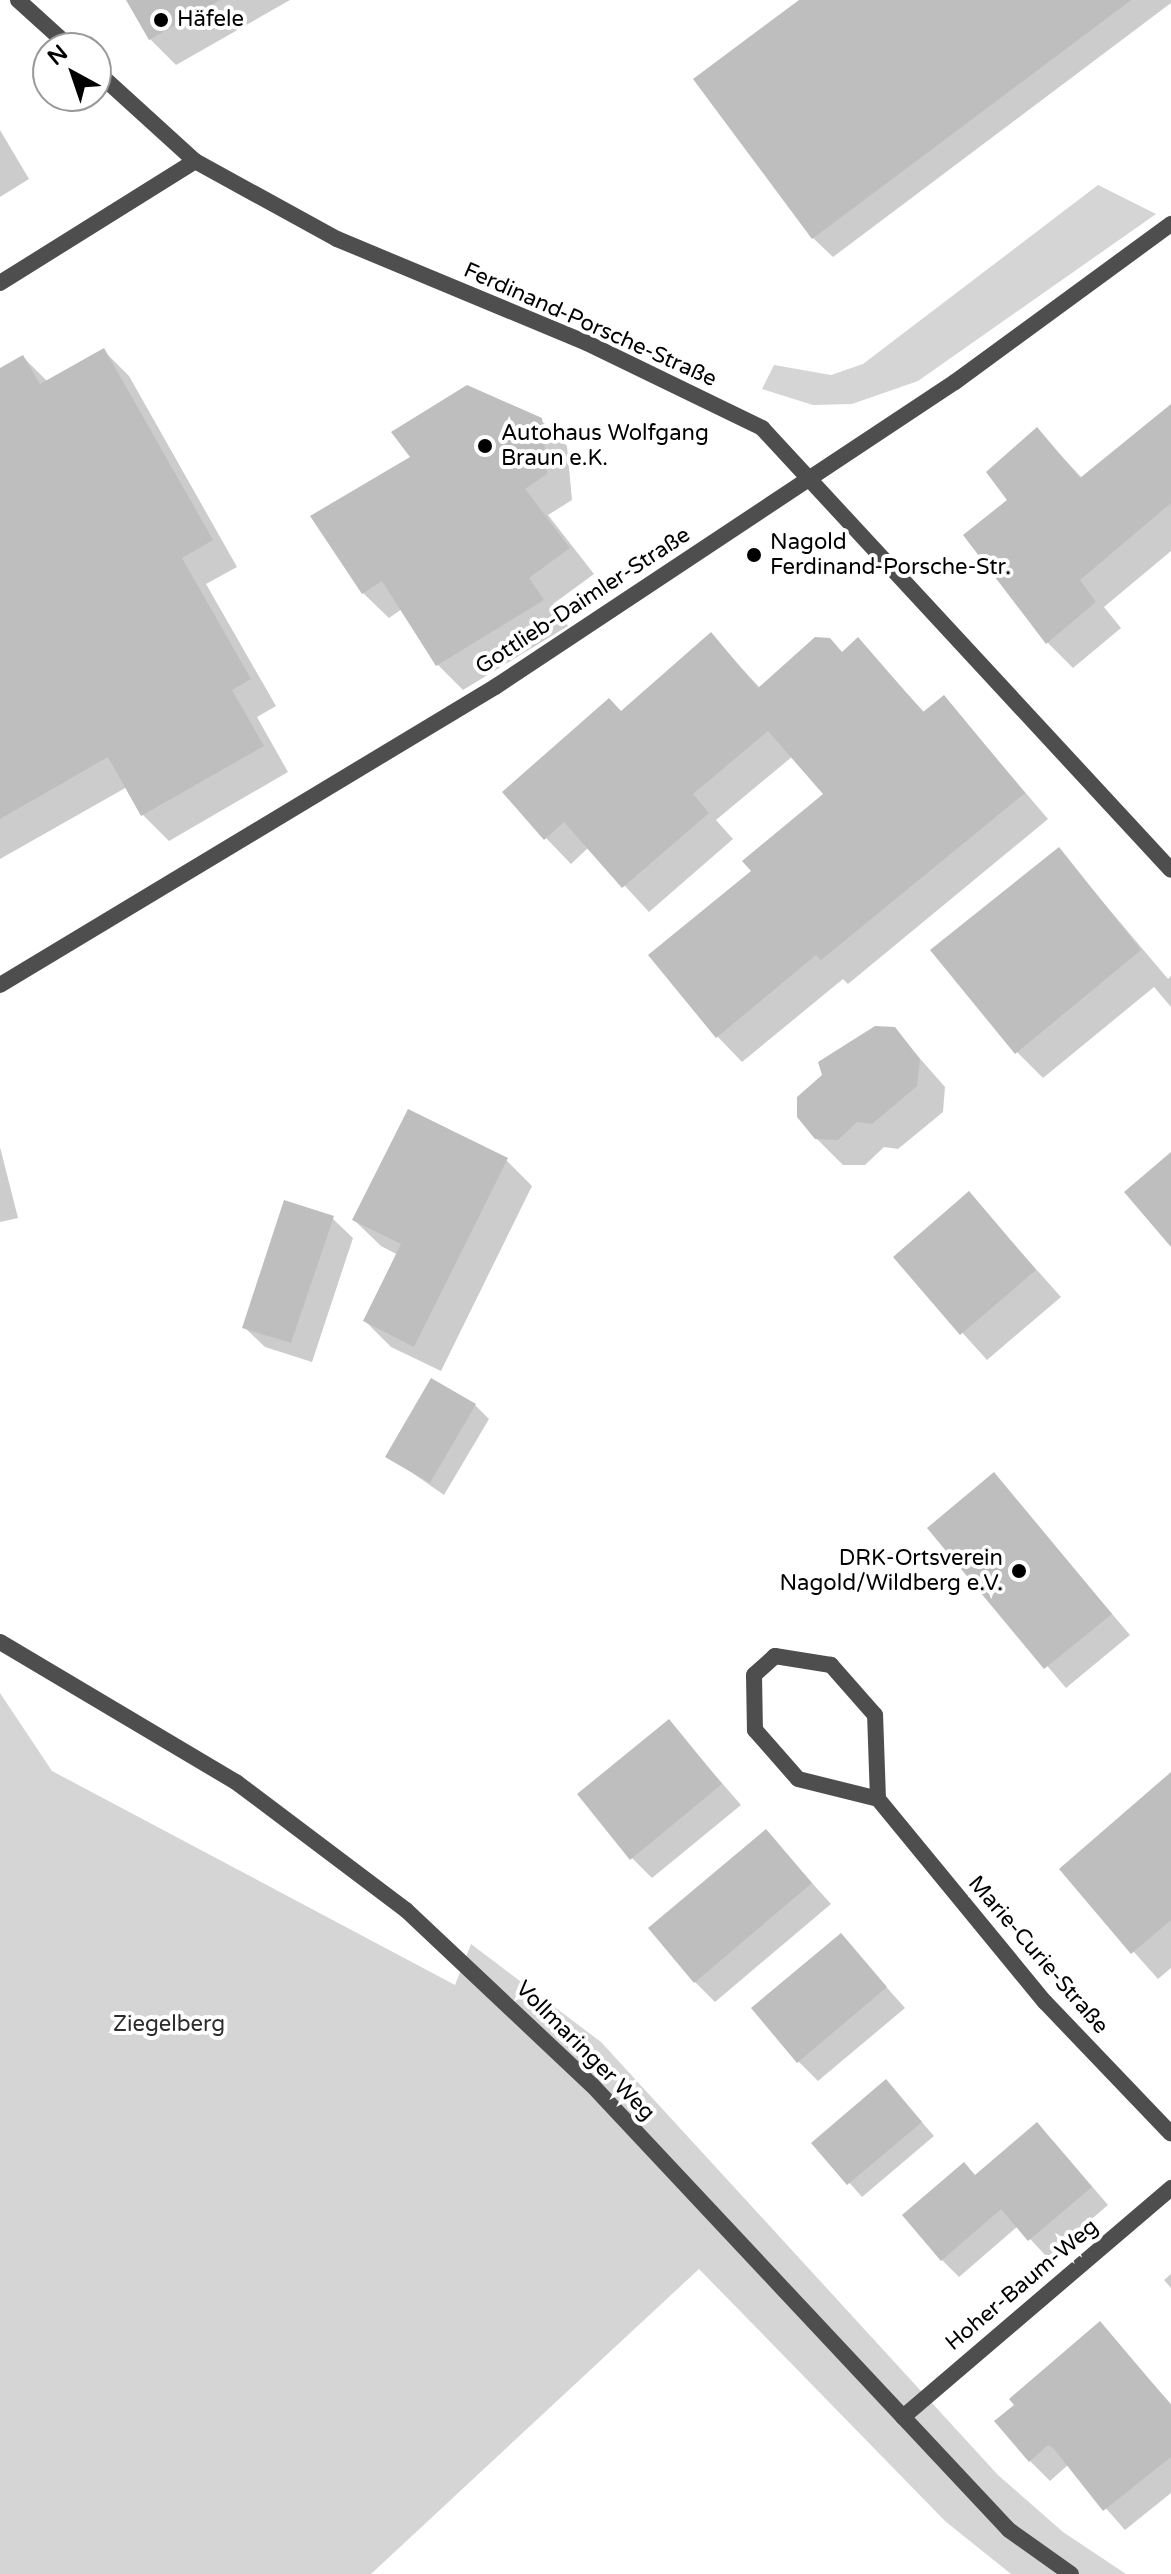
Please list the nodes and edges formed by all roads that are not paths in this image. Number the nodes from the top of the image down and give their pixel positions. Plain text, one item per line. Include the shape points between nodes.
1 (18, 0) edge
2 (53, 32) edge
3 (112, 86) edge
4 (195, 161) junction
5 (1171, 224) edge
6 (0, 283) edge
7 (808, 480) junction
8 (1171, 870) edge
9 (0, 985) edge
10 (0, 1642) edge
11 (878, 1799) junction
12 (1171, 2134) edge
13 (1171, 2188) edge
14 (903, 2417) junction
15 (1071, 2574) edge

1 - 2 street
3 - 4 street, Ferdinand-Porsche-Straße
4 - 6 street
4 - 7 street, Ferdinand-Porsche-Straße via 337,239 587,343 762,428
5 - 7 street, Gottlieb-Daimler-Straße via 955,382
7 - 8 street, Ferdinand-Porsche-Straße
7 - 9 street, Gottlieb-Daimler-Straße via 495,687
10 - 14 street, Vollmaringer Weg via 236,1782 406,1910 592,2085
11 - 11 street via 875,1715 831,1665 775,1656 754,1675 755,1730 798,1779
11 - 12 street, Marie-Curie-Straße via 1045,2002
13 - 14 street, Hoher-Baum-Weg
14 - 15 street, Vollmaringer Weg via 1009,2530

